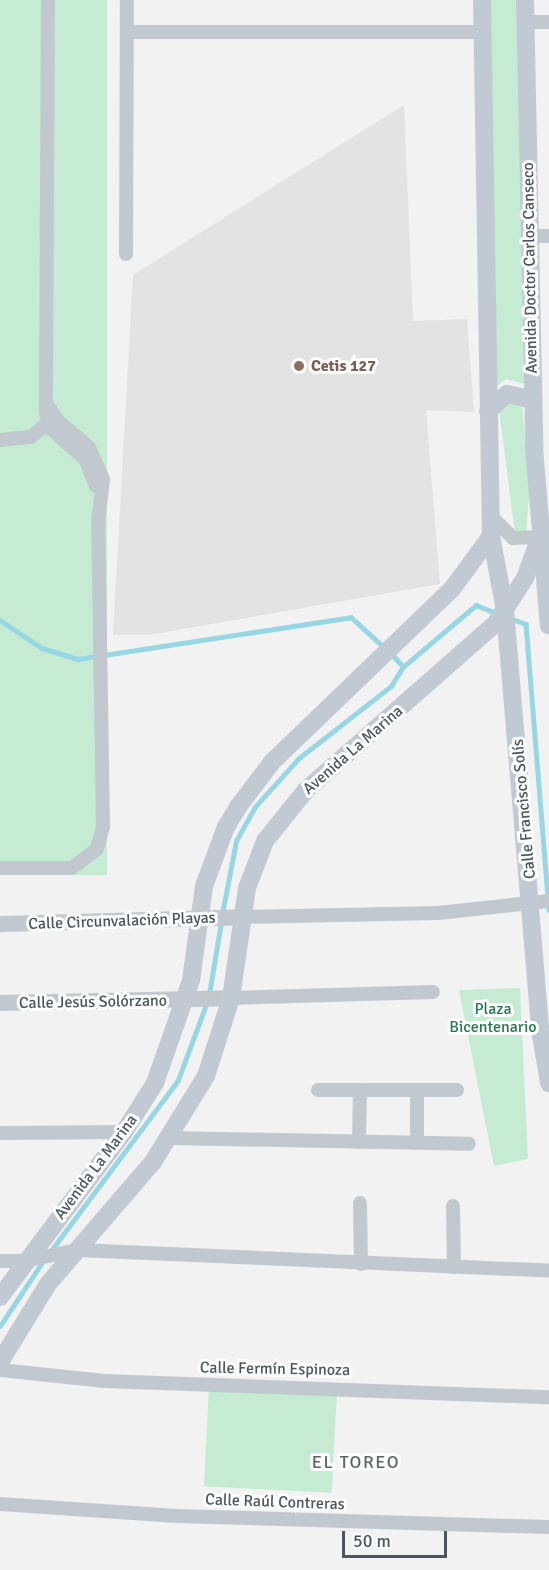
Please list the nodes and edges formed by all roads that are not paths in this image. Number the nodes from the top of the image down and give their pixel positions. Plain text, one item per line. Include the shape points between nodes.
1 (48, 0) edge
2 (127, 0) edge
3 (482, 0) edge
4 (525, 0) edge
5 (524, 22) junction
6 (549, 22) edge
7 (127, 32) junction
8 (481, 32) junction
9 (528, 236) junction
10 (549, 236) edge
11 (126, 254) dead end
12 (533, 400) junction
13 (488, 411) junction
14 (52, 421) junction
15 (0, 440) edge
16 (541, 448) edge
17 (492, 517) junction
18 (491, 536) junction
19 (544, 537) edge
20 (506, 616) junction
21 (549, 625) edge
22 (0, 868) edge
23 (540, 901) edge
24 (244, 917) junction
25 (200, 919) junction
26 (0, 924) edge
27 (433, 992) dead end
28 (231, 998) junction
29 (185, 1000) junction
30 (0, 1003) edge
31 (549, 1083) edge
32 (318, 1090) dead end
33 (457, 1090) dead end
34 (360, 1091) junction
35 (417, 1092) junction
36 (124, 1132) junction
37 (0, 1133) edge
38 (170, 1138) junction
39 (359, 1142) junction
40 (417, 1143) junction
41 (469, 1144) dead end
42 (360, 1203) dead end
43 (453, 1206) dead end
44 (77, 1250) junction
45 (0, 1261) edge
46 (24, 1261) junction
47 (361, 1264) junction
48 (454, 1267) junction
49 (549, 1271) edge
50 (0, 1297) edge
51 (0, 1362) edge
52 (0, 1370) edge
53 (549, 1397) edge
54 (0, 1504) edge
55 (549, 1527) edge

1 - 14 street via 47,405
2 - 7 street
3 - 8 main road
4 - 5 main road, Avenida Doctor Carlos Canseco
5 - 6 street
5 - 9 main road, Avenida Doctor Carlos Canseco
7 - 8 street
7 - 11 street
8 - 13 main road
9 - 10 street
9 - 12 main road, Avenida Doctor Carlos Canseco
12 - 13 main road via 507,394
12 - 16 main road, Avenida Doctor Carlos Canseco
13 - 17 main road
14 - 15 street via 31,436
14 - 22 street via 86,459 100,494 100,806 88,845 71,859 50,867
16 - 19 main road, Avenida Doctor Carlos Canseco
17 - 18 main road
17 - 19 street via 513,538
18 - 20 main road, Calle Francisco Solís
18 - 25 main road, Avenida La Marina via 439,603 255,782 226,827 211,863
19 - 20 main road, Avenida La Marina
19 - 21 main road
20 - 23 main road, Calle Francisco Solís
20 - 24 main road, Avenida La Marina via 306,790 280,819 254,866
23 - 24 street via 438,913
23 - 31 main road, Calle Francisco Solís via 541,1035
24 - 25 street, Calle Circunvalación Playas
24 - 28 main road, Avenida La Marina
25 - 26 street, Calle Circunvalación Playas
25 - 29 main road, Avenida La Marina
27 - 28 street
28 - 29 street
28 - 38 main road, Avenida La Marina via 206,1076
29 - 30 street, Calle Jesús Solórzano
29 - 36 main road, Avenida La Marina via 155,1083
32 - 34 street
33 - 35 street
34 - 35 street
34 - 39 street
35 - 40 street
36 - 37 street
36 - 46 main road, Avenida La Marina
38 - 39 street
38 - 44 main road, Avenida La Marina via 99,1229
39 - 40 street
40 - 41 street
42 - 47 street
43 - 48 street
44 - 46 street
44 - 47 street via 164,1256 245,1255
44 - 51 main road, Avenida La Marina via 48,1284
45 - 46 street
46 - 50 main road, Avenida La Marina
47 - 48 street
48 - 49 street
52 - 53 street, Calle Fermín Espinoza via 104,1381
54 - 55 street, Calle Raúl Contreras via 177,1516

